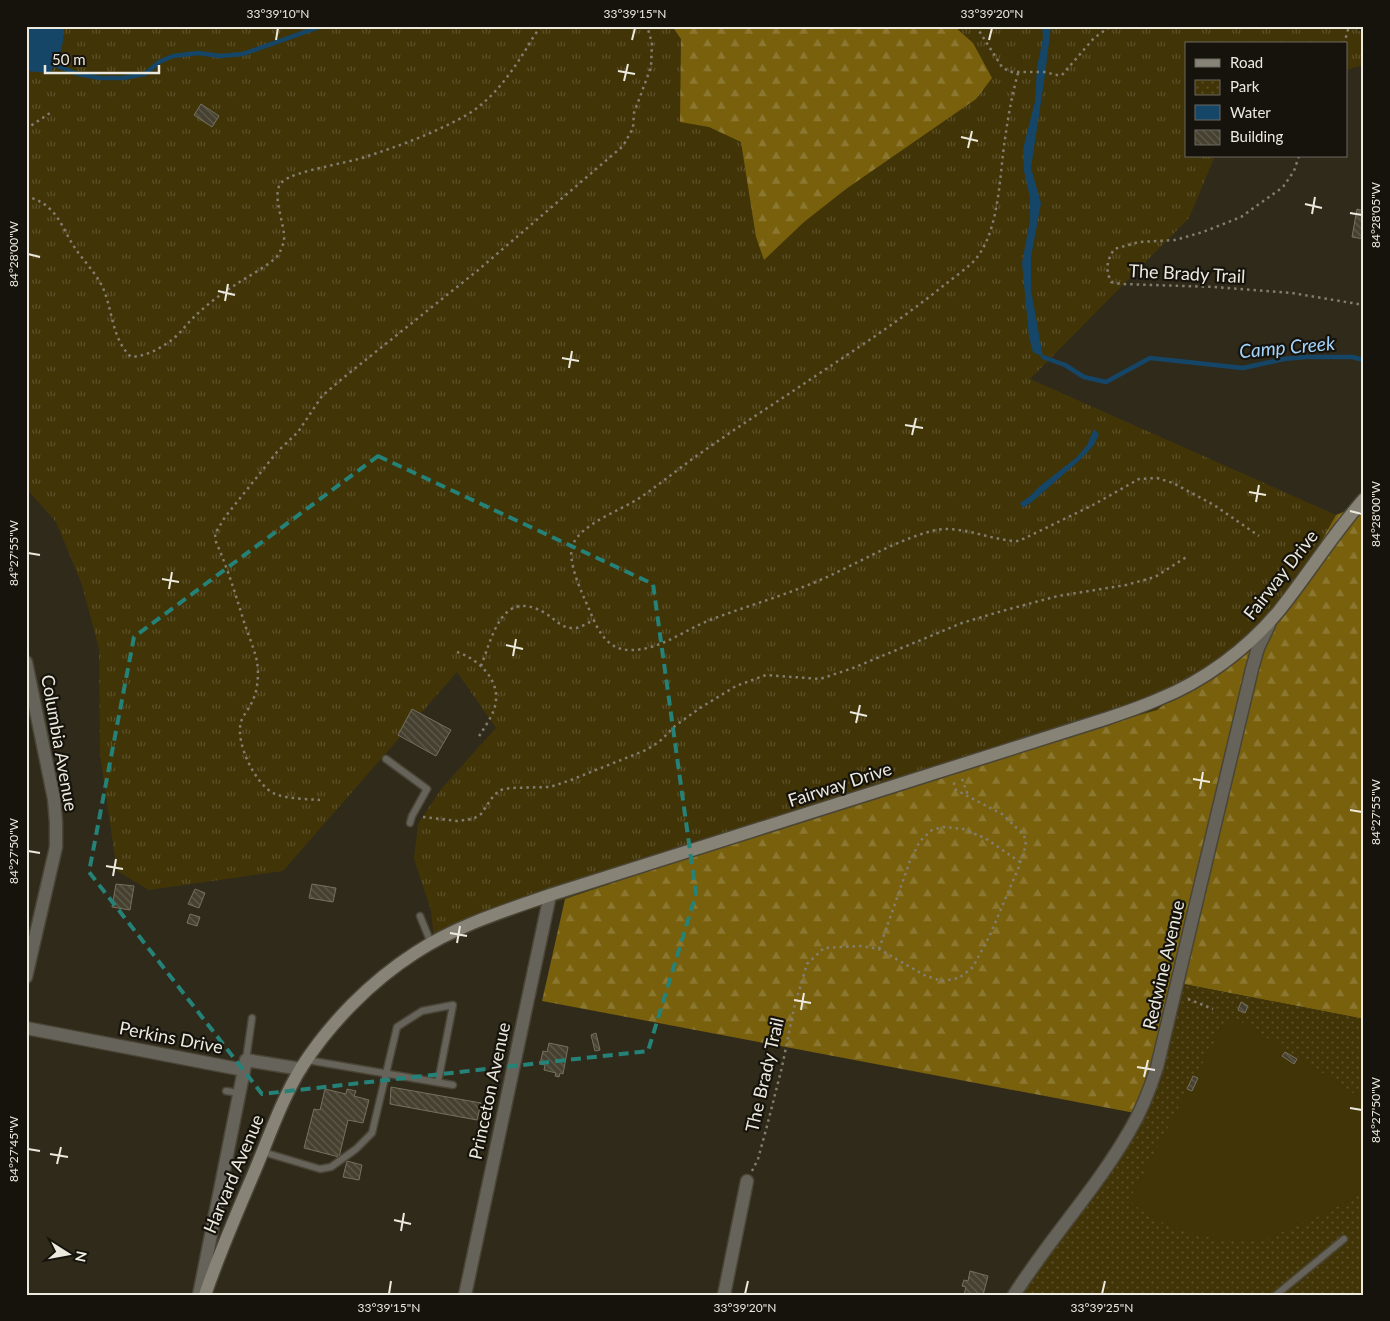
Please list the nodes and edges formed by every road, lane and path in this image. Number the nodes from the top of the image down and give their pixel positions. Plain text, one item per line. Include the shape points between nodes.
1 (542, 26) edge
2 (647, 26) edge
3 (976, 26) edge
4 (1111, 26) edge
5 (1349, 26) edge
6 (1345, 42) edge
7 (1018, 73) junction
8 (53, 111) dead end
9 (26, 129) edge
10 (1298, 158) edge
11 (26, 196) edge
12 (1364, 305) edge
13 (1364, 499) edge
14 (1259, 536) dead end
15 (1188, 556) dead end
16 (1277, 612) junction
17 (594, 620) junction
18 (457, 652) dead end
19 (26, 662) edge
20 (482, 666) junction
21 (478, 738) dead end
22 (386, 759) dead end
23 (968, 796) junction
24 (320, 800) dead end
25 (411, 819) joint
26 (1020, 862) junction
27 (550, 895) junction
28 (420, 916) dead end
29 (431, 943) junction
30 (880, 949) junction
31 (26, 977) edge
32 (1175, 994) junction
33 (1213, 1009) dead end
34 (252, 1018) dead end
35 (26, 1028) edge
36 (304, 1064) junction
37 (245, 1065) junction
38 (385, 1073) junction
39 (438, 1082) junction
40 (453, 1085) dead end
41 (226, 1091) dead end
42 (239, 1093) junction
43 (263, 1152) junction
44 (747, 1181) joint
45 (1344, 1239) dead end
46 (199, 1295) edge
47 (205, 1295) edge
48 (465, 1295) edge
49 (724, 1295) edge
50 (1014, 1295) edge
51 (1276, 1295) edge

1 - 11 path via 500,86 480,107 464,117 420,138 282,182 277,198 284,241 272,263 232,287 195,316 171,341 141,356 131,356 124,350 102,286 61,224 50,209
2 - 24 path via 652,43 651,67 634,113 633,128 623,146 478,271 322,396 298,432 277,452 215,534 257,662 258,683 239,733 246,756 254,773 275,794
3 - 7 path via 1002,67
4 - 7 path via 1094,38 1062,75
5 - 6 path
7 - 17 path via 1011,98 992,224 985,246 972,262 910,312 638,499 584,531 574,542 570,553 572,566
8 - 9 path
10 - 12 path, The Brady Trail via 1283,187 1241,217 1175,240 1139,242 1114,249 1106,271 1111,282 1121,284 1292,293
13 - 16 street, Fairway Drive
14 - 17 path via 1214,505 1173,483 1157,478 1139,479 1019,541 956,529 931,531 806,586 708,620 670,640 646,648 618,648 609,643
15 - 25 path via 1156,577 1058,596 962,623 820,679 766,675 736,686 700,708 646,750 550,787 501,790 473,819
16 - 27 street, Fairway Drive via 1234,654 1161,699
16 - 32 street, Redwine Avenue via 1265,631 1252,669
17 - 20 path via 581,627 563,627 537,608 514,607 503,615 496,627
18 - 20 path
19 - 31 street, Columbia Avenue via 56,822 54,855
20 - 21 path via 496,690 496,700
22 - 25 lane via 427,789
23 - 23 path, The Brady Trail via 956,790 956,778 963,780
23 - 26 path, The Brady Trail via 1002,814 1024,835 1026,845
26 - 30 path, The Brady Trail via 990,935 973,967 959,978 942,981 926,976
26 - 30 path via 985,838 963,829 943,827 932,830 920,841 910,861
27 - 29 street, Fairway Drive
27 - 48 street, Princeton Avenue
28 - 29 lane
29 - 36 street, Fairway Drive via 390,971 364,994 341,1016
30 - 44 path, The Brady Trail via 861,946 824,948 807,964 758,1159
32 - 33 path
32 - 50 street, Redwine Avenue via 1157,1067 1130,1130
34 - 37 lane
35 - 37 street, Perkins Drive
36 - 37 street, Perkins Drive
36 - 38 lane
36 - 43 street, Harvard Avenue
37 - 42 street, Harvard Avenue
38 - 39 lane
38 - 39 lane via 397,1027 422,1011 454,1005
38 - 43 lane via 372,1132 356,1149 331,1167 320,1169
39 - 40 lane
41 - 42 lane
42 - 46 street, Harvard Avenue
43 - 47 street, Harvard Avenue
44 - 49 street
45 - 51 lane

